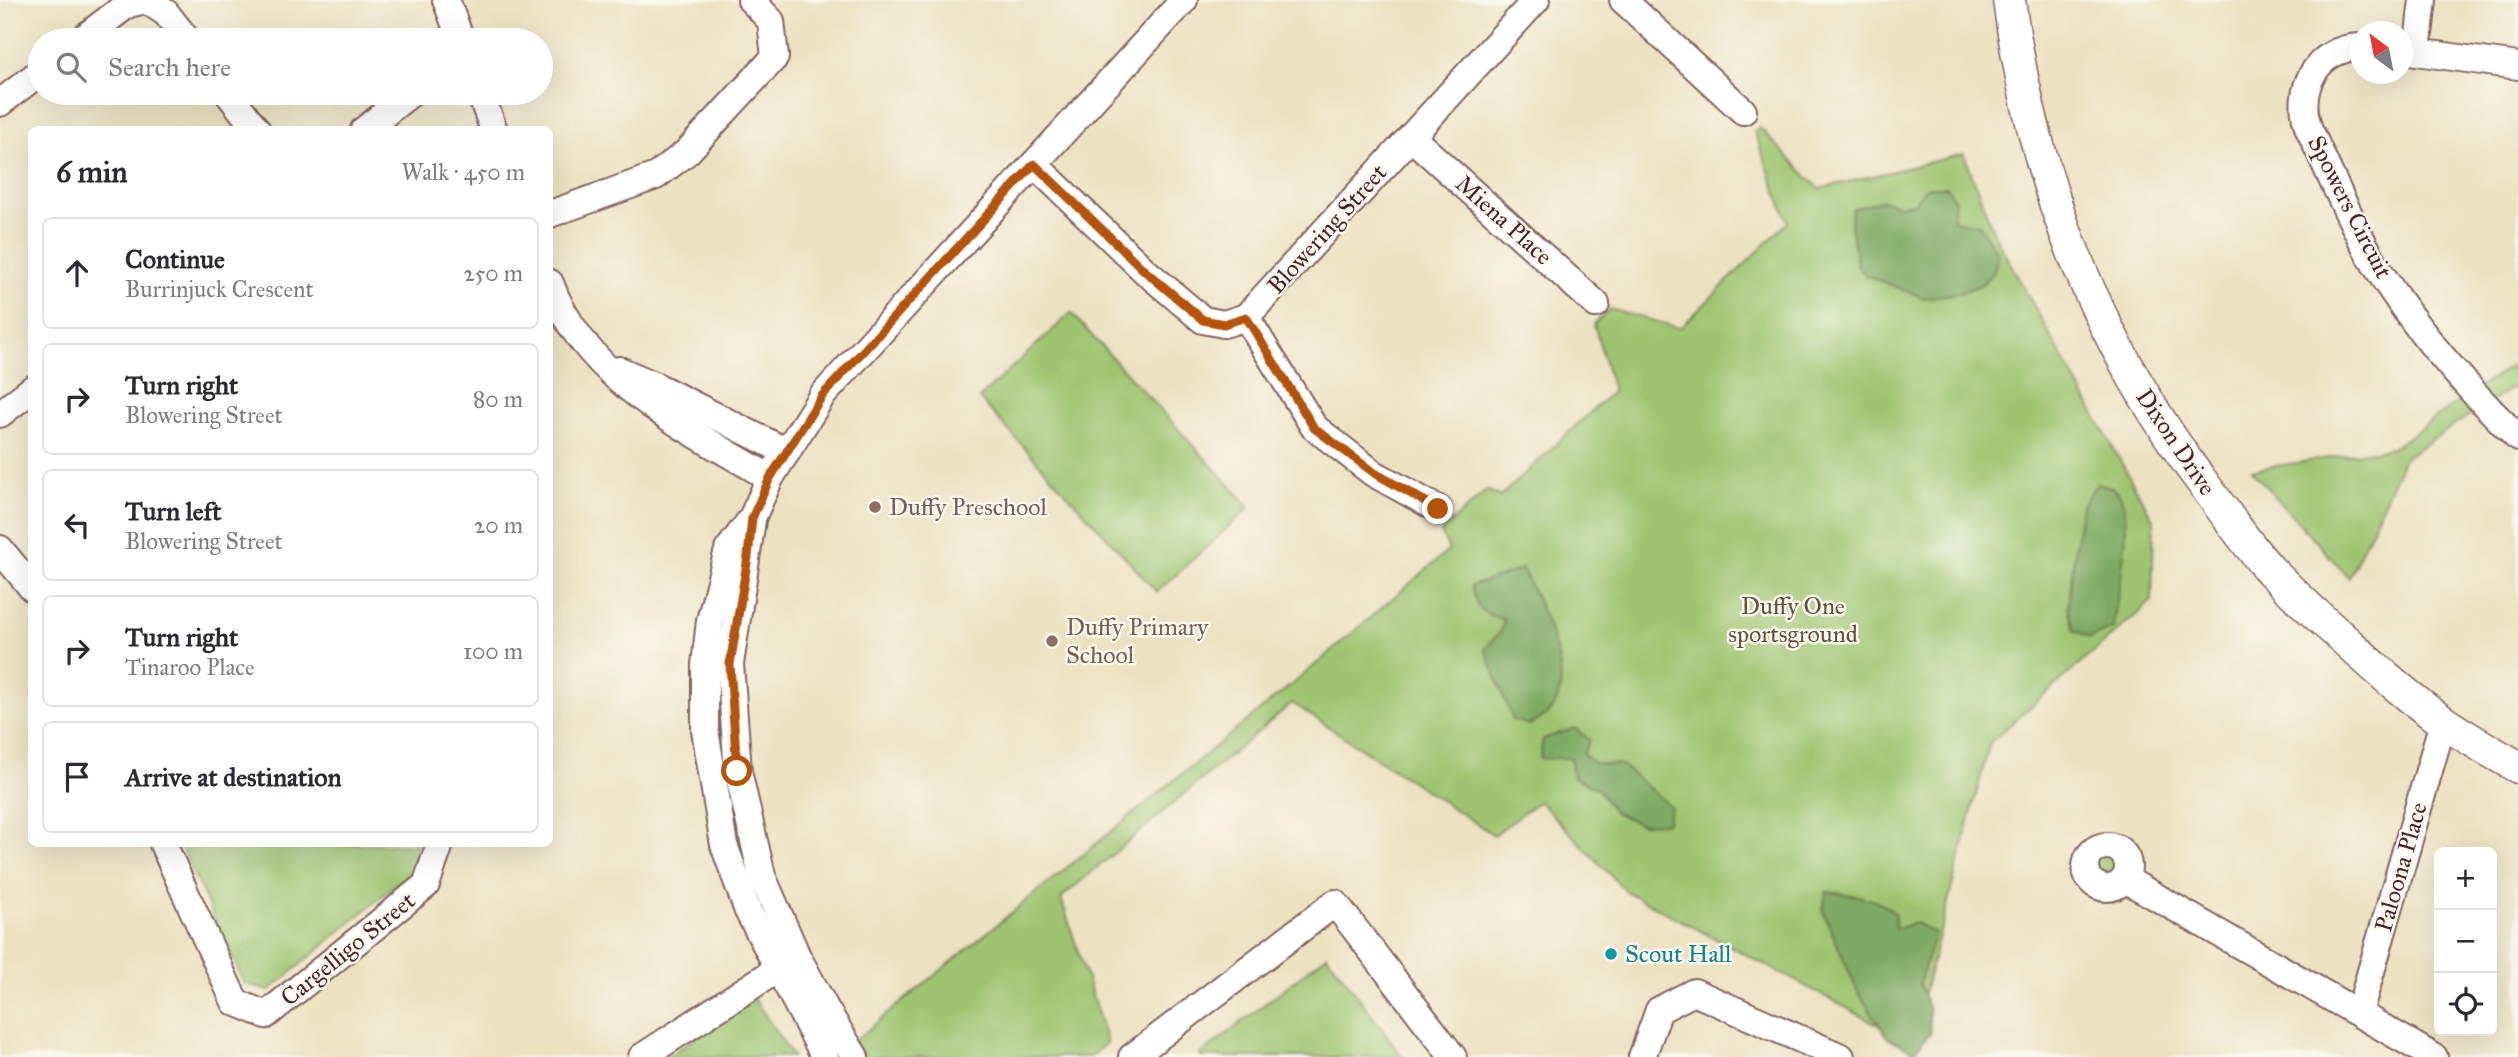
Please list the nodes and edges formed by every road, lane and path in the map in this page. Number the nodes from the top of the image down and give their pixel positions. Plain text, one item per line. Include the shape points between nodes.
1 (146, 0) edge
2 (446, 0) edge
3 (751, 0) edge
4 (1184, 0) edge
5 (1536, 0) edge
6 (1623, 0) edge
7 (2009, 0) edge
8 (2423, 0) edge
9 (97, 28) edge
10 (178, 28) edge
11 (456, 28) edge
12 (2413, 38) edge
13 (2350, 49) edge
14 (2413, 50) edge
15 (2518, 66) edge
16 (28, 81) edge
17 (0, 103) edge
18 (237, 105) edge
19 (396, 105) edge
20 (485, 105) edge
21 (1743, 111) dead end
22 (254, 126) edge
23 (369, 126) edge
24 (492, 126) edge
25 (1411, 136) junction
26 (1034, 164) junction
27 (553, 213) edge
28 (553, 292) edge
29 (1596, 304) dead end
30 (1246, 317) junction
31 (604, 365) junction
32 (28, 392) edge
33 (0, 414) edge
34 (2518, 438) edge
35 (787, 452) junction
36 (770, 478) junction
37 (1438, 509) dead end
38 (0, 550) edge
39 (28, 583) edge
40 (2443, 722) junction
41 (2518, 766) edge
42 (164, 847) edge
43 (439, 847) edge
44 (2125, 879) dead end
45 (787, 963) junction
46 (2360, 1013) junction
47 (642, 1057) edge
48 (825, 1057) edge
49 (855, 1057) edge
50 (1132, 1057) edge
51 (1453, 1057) edge
52 (1642, 1057) edge
53 (1841, 1057) edge
54 (2434, 1057) edge

1 - 9 street via 128,4
1 - 10 street via 166,13
2 - 11 street
3 - 27 street via 771,21 775,57 687,152 656,176
4 - 26 street
5 - 25 street, Blowering Street
6 - 21 street
7 - 40 main road, Dixon Drive via 2030,116 2061,224 2092,301 2155,416 2269,569
8 - 12 street
13 - 34 street, Spowers Circuit via 2329,56 2312,73 2303,100 2309,129 2376,265 2478,399
14 - 15 street
16 - 17 street
18 - 22 street
19 - 23 street
20 - 24 street
25 - 29 street, Miena Place
25 - 30 street, Blowering Street
26 - 30 street via 1203,320 1224,324
26 - 35 street via 822,396
28 - 31 street via 577,334
30 - 37 street via 1314,428 1373,472
31 - 35 street
31 - 36 street via 642,400
32 - 33 street
35 - 36 street
36 - 45 street via 752,518 730,664 737,771
38 - 39 street
40 - 41 main road, Dixon Drive
40 - 46 street, Paloona Place
42 - 43 street, Cargelligo Street via 235,1002 266,1015 426,885
44 - 46 street
45 - 47 street
45 - 48 street
45 - 49 street via 825,1008
46 - 54 street
50 - 51 street via 1335,903
52 - 53 street via 1659,1010 1694,992

